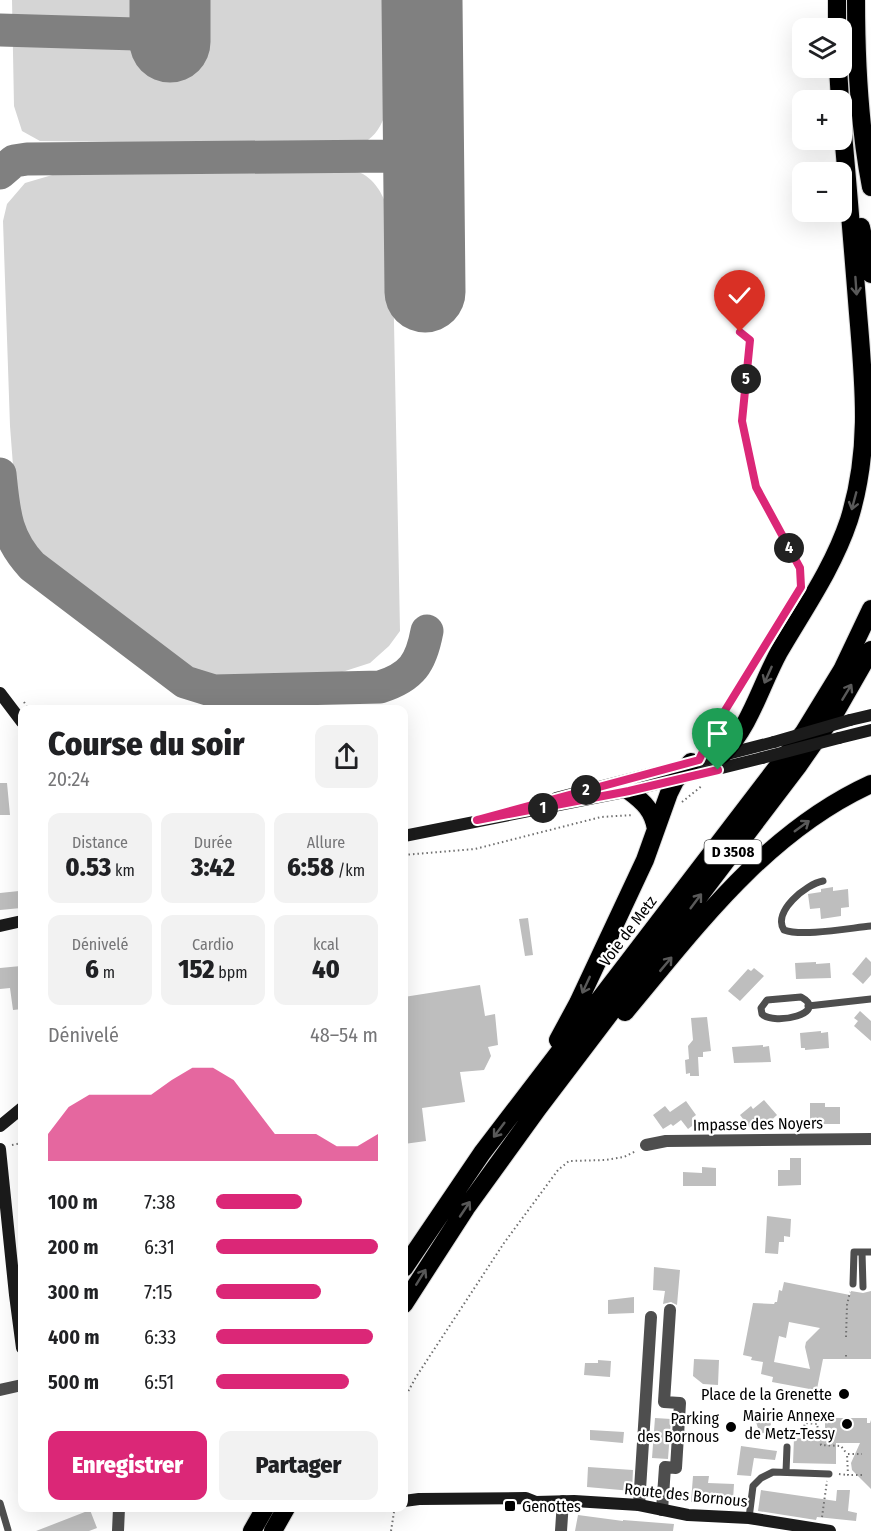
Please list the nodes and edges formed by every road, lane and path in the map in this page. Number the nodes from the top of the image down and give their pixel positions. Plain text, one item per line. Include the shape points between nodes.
1 (837, 0) edge
2 (856, 0) edge
3 (837, 18) edge
4 (863, 142) junction
5 (844, 150) edge
6 (846, 150) edge
7 (871, 172) edge
8 (871, 187) edge
9 (871, 274) edge
10 (740, 332) dead end
11 (801, 587) dead end
12 (871, 609) edge
13 (763, 648) dead end
14 (871, 650) edge
15 (0, 693) edge
16 (871, 715) edge
17 (18, 717) edge
18 (871, 730) edge
19 (723, 755) junction
20 (695, 761) junction
21 (675, 781) junction
22 (710, 781) dead end
23 (871, 784) edge
24 (629, 791) junction
25 (681, 803) dead end
26 (637, 815) dead end
27 (477, 820) junction
28 (656, 829) junction
29 (408, 835) edge
30 (408, 855) edge
31 (823, 881) dead end
32 (18, 922) edge
33 (0, 926) edge
34 (871, 926) edge
35 (871, 999) edge
36 (808, 1006) junction
37 (535, 1083) junction
38 (18, 1112) edge
39 (0, 1126) edge
40 (871, 1139) edge
41 (646, 1145) joint
42 (0, 1149) edge
43 (493, 1170) junction
44 (4, 1221) edge
45 (862, 1252) junction
46 (871, 1252) edge
47 (408, 1262) edge
48 (854, 1284) joint
49 (863, 1287) dead end
50 (408, 1298) edge
51 (670, 1310) dead end
52 (651, 1317) dead end
53 (18, 1320) edge
54 (846, 1337) dead end
55 (18, 1386) edge
56 (0, 1390) edge
57 (408, 1392) edge
58 (817, 1417) dead end
59 (817, 1424) junction
60 (788, 1431) dead end
61 (787, 1447) dead end
62 (846, 1454) junction
63 (862, 1455) dead end
64 (786, 1472) junction
65 (829, 1474) joint
66 (862, 1475) dead end
67 (563, 1501) junction
68 (0, 1503) edge
69 (408, 1503) edge
70 (639, 1505) junction
71 (662, 1510) junction
72 (119, 1512) edge
73 (263, 1512) edge
74 (284, 1512) edge
75 (398, 1512) edge
76 (749, 1518) junction
77 (8, 1530) edge
78 (825, 1530) edge
79 (118, 1531) edge
80 (252, 1531) edge
81 (273, 1531) edge
82 (392, 1531) edge
83 (561, 1531) edge

1 - 3 highway
2 - 4 highway
4 - 7 highway
4 - 8 highway
5 -> 19 highway via 865,404 859,478 833,559 774,662 751,716
6 - 9 highway
10 - 11 path via 750,340 742,421 756,487 800,568
12 - 37 highway, Voie de Metz / D 3508 via 842,670 804,732
13 - 20 path
43 -> 14 highway, D 3508 via 798,766 835,713
15 - 17 main road
16 - 19 main road, bridge
18 - 21 main road, bridge
19 - 20 main road
20 - 21 highway
20 - 27 main road
21 - 24 main road
21 - 28 highway
22 - 25 path
43 -> 23 highway via 717,902 784,839
24 - 27 main road
24 - 28 highway via 644,802
26 - 30 path via 602,818 475,849
27 - 29 main road
28 -> 37 highway via 578,1003
31 - 34 lane via 808,886 782,912 784,930 808,932
32 - 33 main road
35 - 36 lane
36 - 36 lane via 801,997 771,999 764,1002 761,1011 770,1019 801,1016
37 -> 47 highway, Voie de Metz / D 3508
38 - 39 main road
40 - 41 street, Impasse des Noyers via 666,1141
41 - 57 path via 624,1157 562,1164 460,1308
42 - 44 main road
50 -> 43 highway, D 3508
44 - 53 main road
45 - 46 lane
45 - 48 lane via 854,1252
45 - 49 lane
48 - 54 path via 847,1305
51 - 71 street via 664,1401 680,1403 676,1468 665,1467
52 - 70 street
55 - 56 street
58 - 59 path
59 - 60 path via 805,1423 803,1431
59 - 62 path via 821,1445 841,1446
61 - 64 lane
62 - 63 path
62 - 66 path via 848,1475
64 - 65 lane
64 - 76 lane via 767,1474 753,1486
65 - 78 path
67 - 69 main road, Route des Bornous via 419,1499
67 - 70 main road, Route des Bornous
67 - 83 street
68 - 77 lane
70 - 71 main road, Route des Bornous
71 - 76 main road, Route des Bornous
72 - 79 street
73 - 80 highway
74 - 81 highway
75 - 82 path
76 - 78 main road, Route des Bornous

